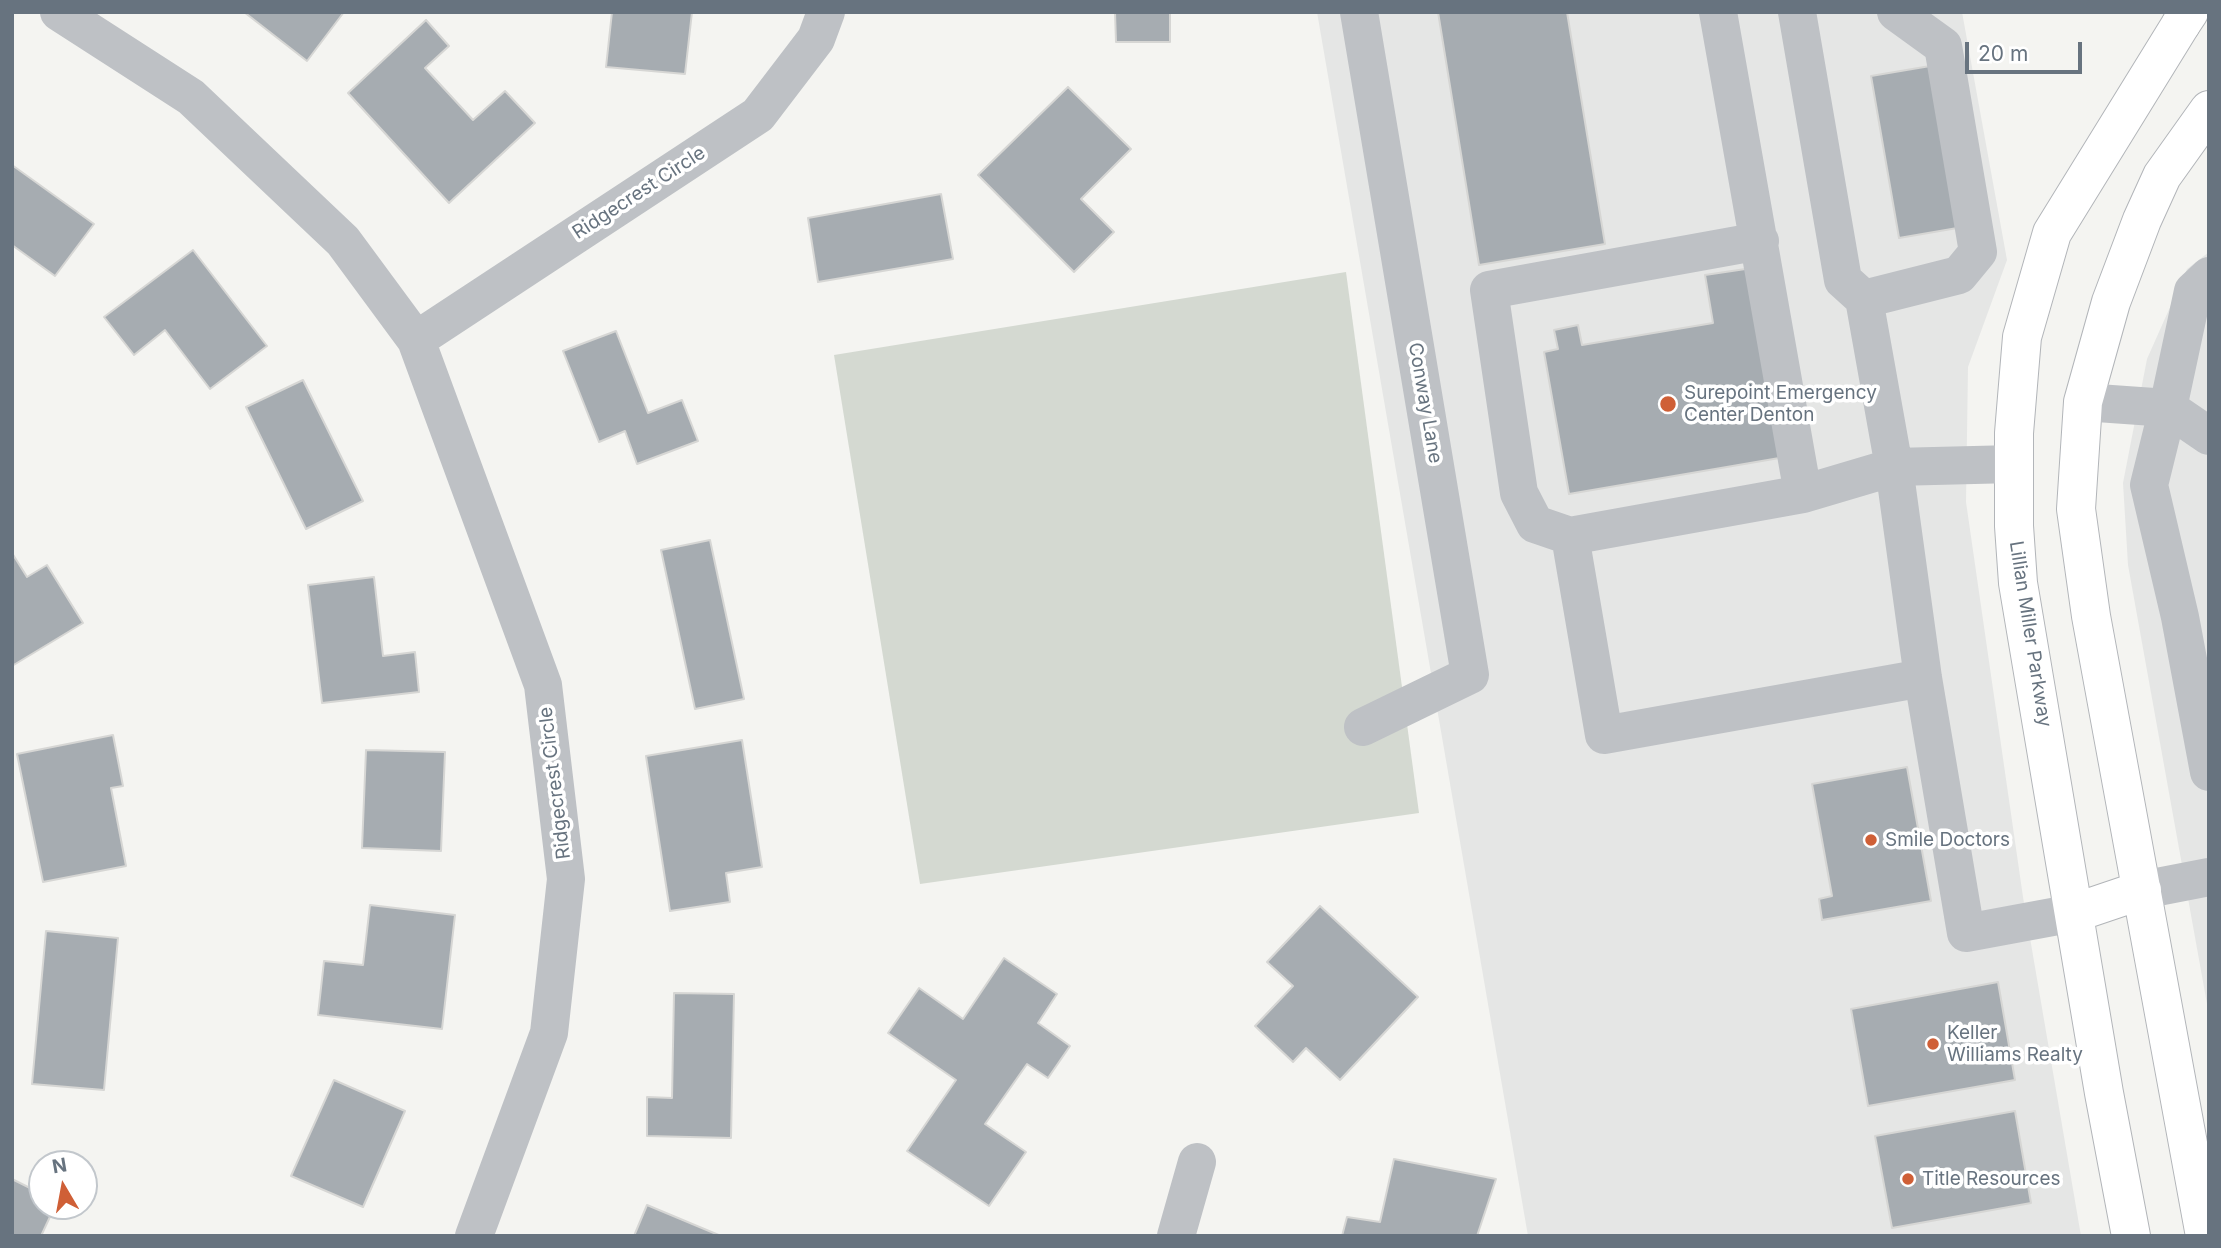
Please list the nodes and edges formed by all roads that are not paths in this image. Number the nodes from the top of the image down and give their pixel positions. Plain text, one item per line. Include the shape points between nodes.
1 (59, 12) edge
2 (826, 12) edge
3 (1359, 12) edge
4 (1718, 12) edge
5 (1797, 12) edge
6 (1896, 12) edge
7 (2186, 22) edge
8 (2209, 110) edge
9 (1760, 241) junction
10 (2209, 276) edge
11 (1864, 299) junction
12 (416, 340) junction
13 (2083, 401) junction
14 (2168, 408) junction
15 (2209, 436) edge
16 (2014, 464) junction
17 (1894, 467) junction
18 (1802, 494) junction
19 (1570, 536) junction
20 (1923, 678) junction
21 (1363, 727) dead end
22 (2209, 772) edge
23 (2209, 877) edge
24 (2142, 890) junction
25 (2074, 913) junction
26 (1197, 1162) dead end
27 (474, 1236) edge
28 (1176, 1236) edge
29 (2132, 1236) edge
30 (2205, 1236) edge

1 - 12 street, Ridgecrest Circle via 191,96 343,241
2 - 12 street, Ridgecrest Circle via 816,39 758,115
3 - 21 street, Conway Lane via 1471,675
4 - 9 street
5 - 11 street via 1843,280
6 - 11 street via 1942,46 1978,252 1959,275
7 - 16 main road, Lillian Miller Parkway via 2052,233 2022,337
8 - 13 main road via 2162,176 2111,302
9 - 18 street
9 - 19 street via 1489,290 1519,493 1535,524
10 - 14 street via 2193,291
11 - 17 street
12 - 27 street, Ridgecrest Circle via 543,685 566,879 549,1033
13 - 14 street
13 - 24 main road via 2076,509
14 - 15 street
14 - 22 street via 2149,485
16 - 17 street
16 - 25 main road, Lillian Miller Parkway via 2018,583
17 - 18 street
17 - 20 street
18 - 19 street
19 - 20 street via 1604,735
20 - 25 street via 1966,933
23 - 24 street
24 - 25 main road
24 - 30 main road
25 - 29 main road, Lillian Miller Parkway
26 - 28 street

